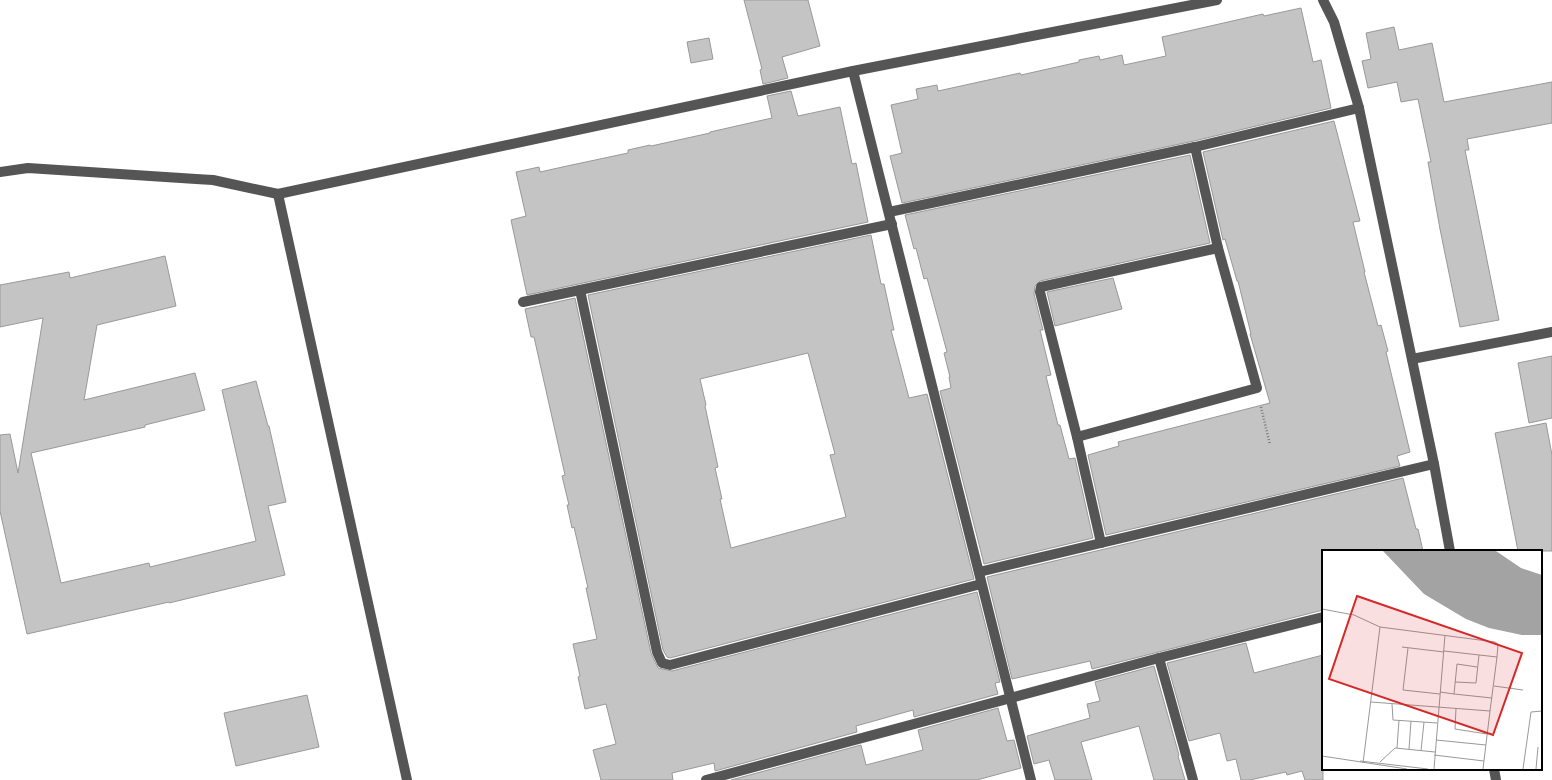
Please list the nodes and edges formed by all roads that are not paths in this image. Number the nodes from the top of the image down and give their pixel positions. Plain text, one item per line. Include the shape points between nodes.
1 (1216, 0) edge
2 (1323, 0) edge
3 (853, 71) junction
4 (1359, 108) junction
5 (1195, 147) junction
6 (0, 172) edge
7 (278, 194) junction
8 (889, 212) junction
9 (892, 224) junction
10 (1218, 248) junction
11 (580, 290) junction
12 (523, 302) dead end
13 (1552, 332) edge
14 (1412, 359) junction
15 (1077, 437) junction
16 (1434, 464) junction
17 (1101, 543) junction
18 (1450, 550) edge
19 (979, 572) junction
20 (981, 584) junction
21 (1322, 617) edge
22 (1159, 658) junction
23 (1011, 698) junction
24 (1494, 770) edge
25 (407, 780) edge
26 (706, 780) edge
27 (1031, 780) edge
28 (1192, 780) edge
29 (1496, 780) edge

1 - 3 street
2 - 4 street via 1334,22
3 - 7 street
3 - 8 street
4 - 5 street
4 - 14 street
5 - 8 street
5 - 10 street
6 - 7 street via 28,168 213,180
7 - 25 street
8 - 9 street
9 - 11 street
9 - 19 street
10 - 15 street via 1257,388
10 - 15 street via 1041,287 1040,292
11 - 12 street
11 - 20 street via 662,663 670,665
13 - 14 street
14 - 16 street
15 - 17 street
16 - 17 street
16 - 18 street
17 - 19 street
19 - 20 street
20 - 23 street
21 - 22 street
22 - 23 street
22 - 28 street
23 - 26 street
23 - 27 street
24 - 29 street

